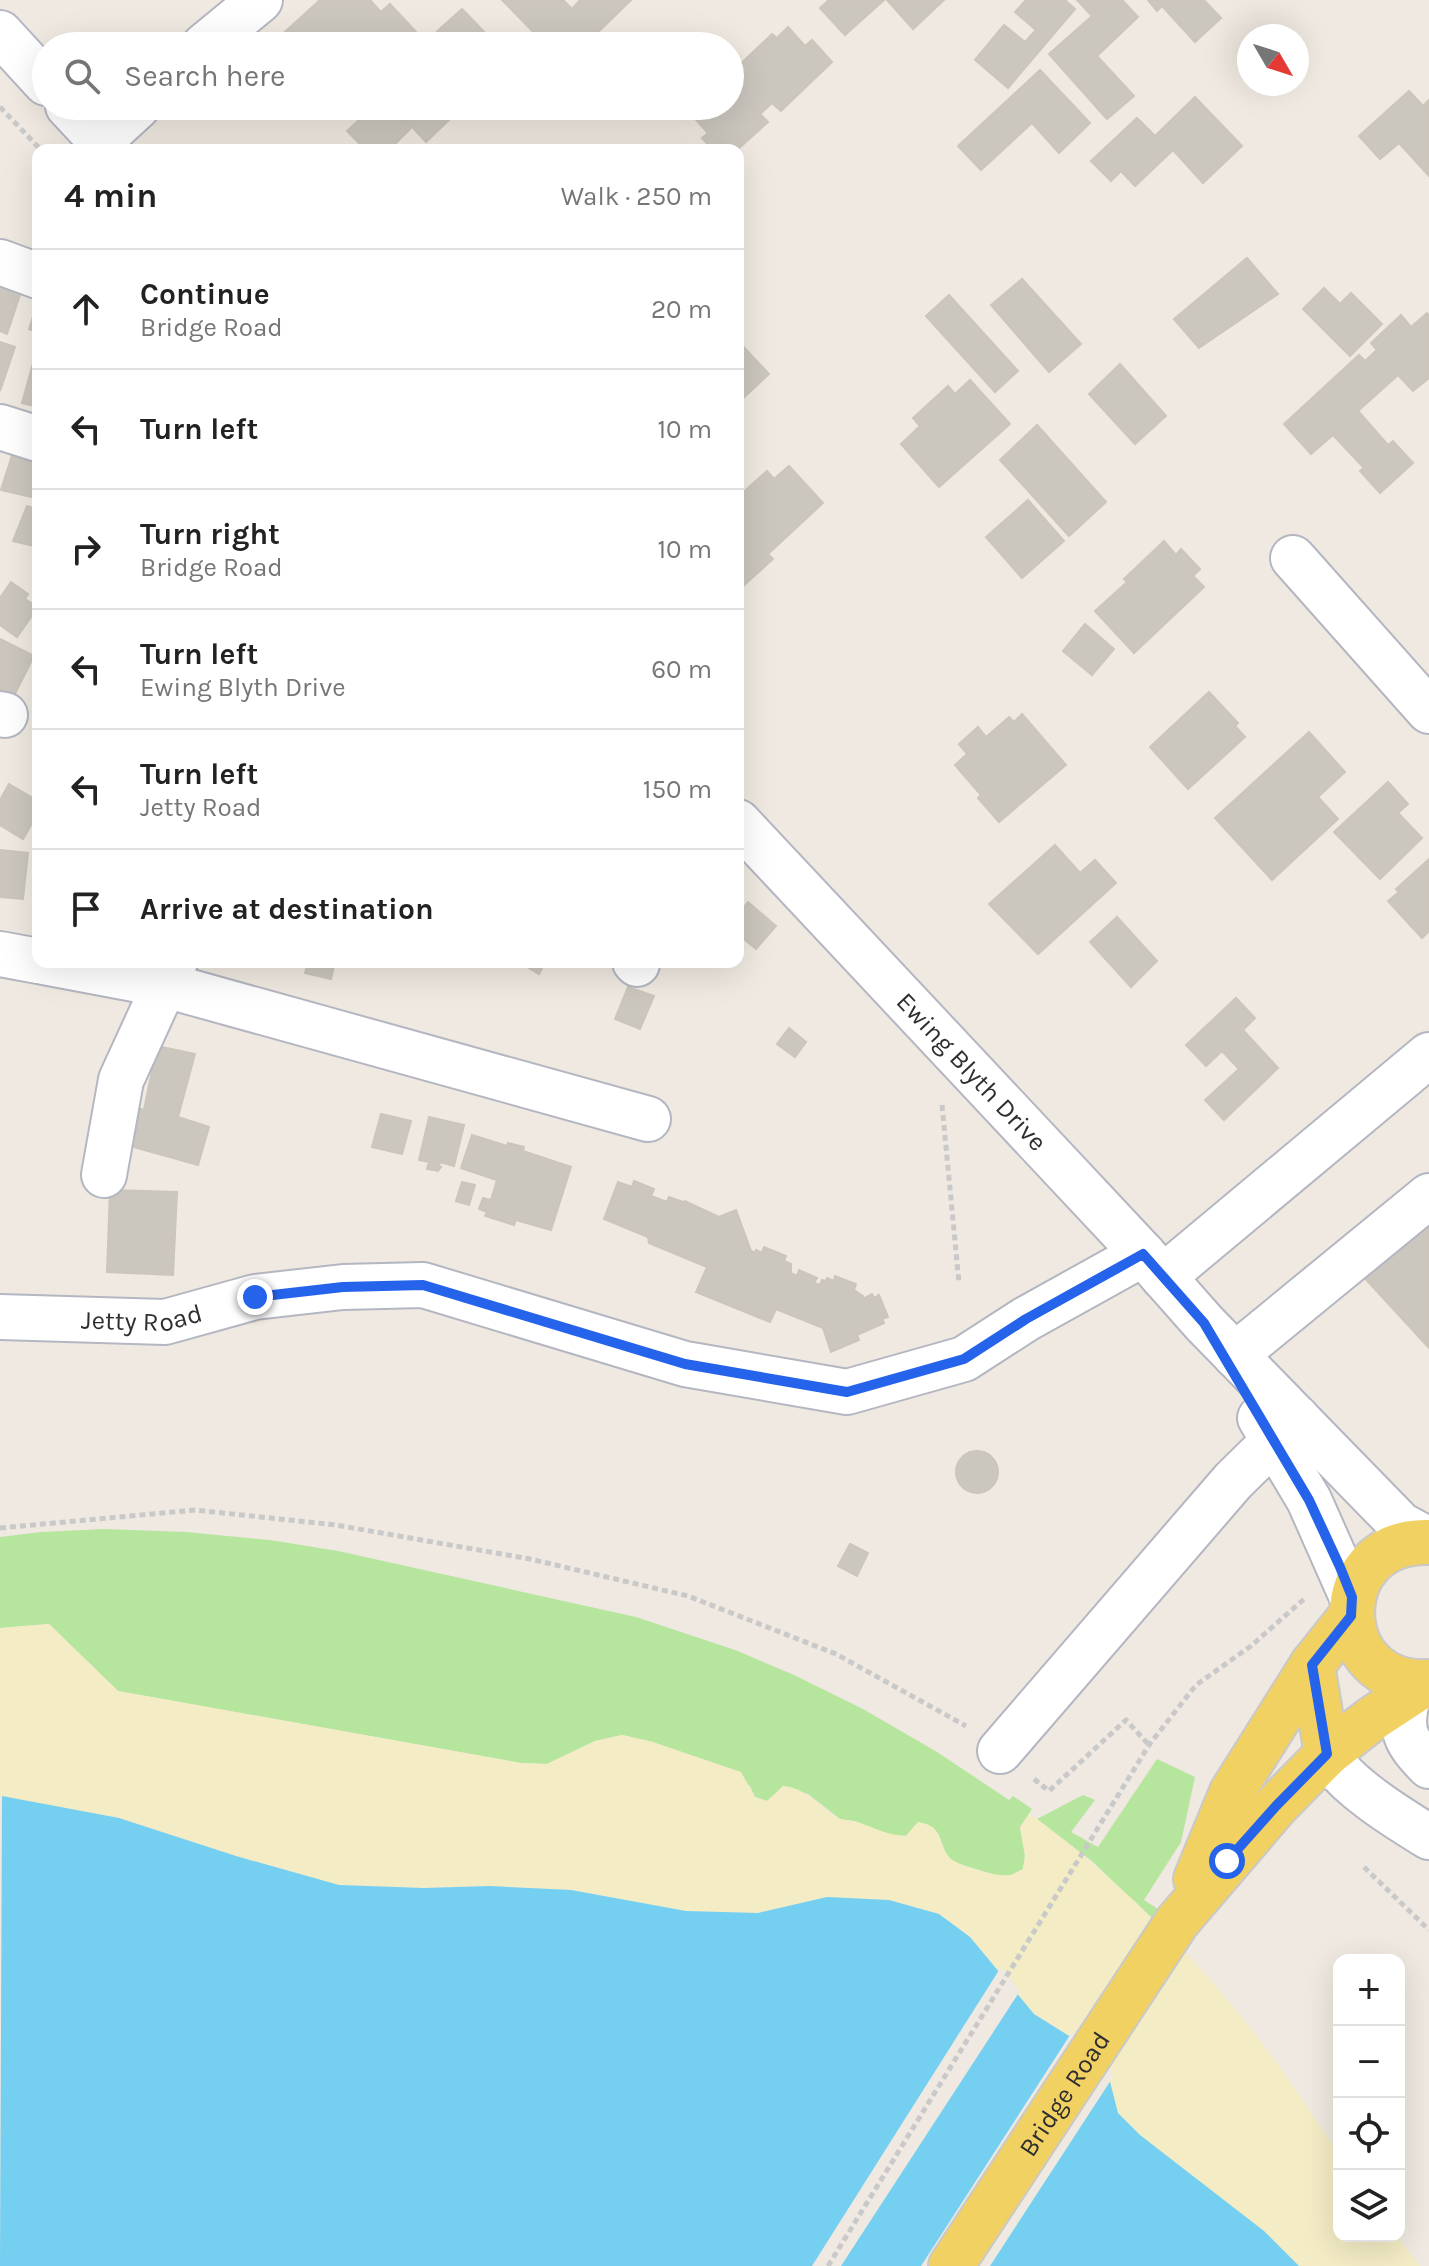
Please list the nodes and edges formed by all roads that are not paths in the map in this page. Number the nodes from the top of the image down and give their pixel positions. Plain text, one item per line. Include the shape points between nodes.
1 (260, 0) edge
2 (221, 32) edge
3 (0, 33) edge
4 (32, 68) edge
5 (81, 120) edge
6 (126, 120) edge
7 (103, 144) edge
8 (105, 144) edge
9 (0, 262) edge
10 (32, 274) edge
11 (0, 427) edge
12 (32, 437) edge
13 (1293, 558) dead end
14 (1429, 711) edge
15 (744, 828) edge
16 (0, 954) edge
17 (32, 960) edge
18 (111, 968) edge
19 (170, 973) edge
20 (1429, 1055) edge
21 (648, 1119) dead end
22 (104, 1175) dead end
23 (1429, 1196) edge
24 (1153, 1266) junction
25 (0, 1317) edge
26 (1204, 1323) junction
27 (1235, 1355) junction
28 (1285, 1430) junction
29 (1429, 1541) edge
30 (1348, 1593) junction
31 (1312, 1665) junction
32 (1421, 1687) edge
33 (1000, 1751) road end
34 (1327, 1754) junction
35 (1429, 1766) edge
36 (1429, 1837) edge
37 (1177, 1922) junction
38 (951, 2266) edge

1 - 2 street
3 - 4 street
5 - 7 street
6 - 8 street
9 - 10 street
11 - 12 street
13 - 14 street
15 - 24 street, Ewing Blyth Drive
16 - 17 street
18 - 19 street
19 - 21 street
19 - 22 street via 121,1080
20 - 24 street, Jetty Road
23 - 27 street
24 - 25 street, Jetty Road via 1026,1319 964,1359 847,1392 685,1364 423,1285 255,1297 165,1322
24 - 26 street, Ewing Blyth Drive
26 - 27 street, Ewing Blyth Drive
26 - 28 street, Ewing Blyth Drive
27 - 28 street, Ewing Blyth Drive
28 - 29 street, Ewing Blyth Drive via 1401,1525
28 - 30 street, Ewing Blyth Drive
28 - 33 street via 1223,1492
29 - 30 main road, Bridge Road via 1391,1548 1373,1560
30 - 31 main road, Bridge Road
30 - 32 main road via 1355,1638 1366,1657 1384,1672
31 - 34 main road
31 - 37 main road, Bridge Road via 1232,1792
32 - 34 main road, Bridge Road
32 - 35 street via 1403,1716 1405,1739
34 - 36 street via 1335,1769
34 - 37 main road, Bridge Road
37 - 38 main road, Bridge Road

